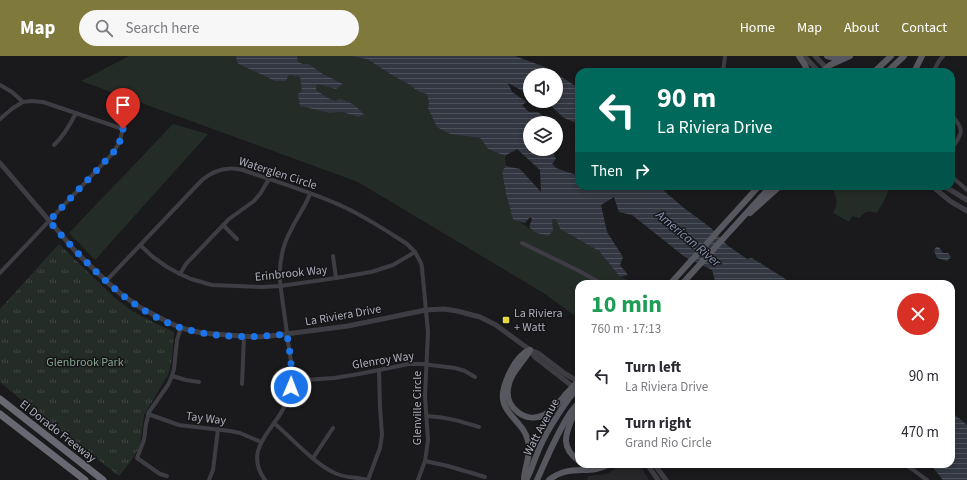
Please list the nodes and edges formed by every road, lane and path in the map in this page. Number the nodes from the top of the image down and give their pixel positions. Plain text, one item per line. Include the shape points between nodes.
1 (725, 56) edge
2 (799, 56) edge
3 (804, 56) edge
4 (815, 56) edge
5 (826, 56) edge
6 (891, 56) edge
7 (904, 56) edge
8 (922, 56) edge
9 (943, 56) edge
10 (848, 57) edge
11 (724, 68) edge
12 (806, 68) edge
13 (821, 68) edge
14 (823, 68) edge
15 (828, 68) edge
16 (878, 68) edge
17 (891, 68) edge
18 (916, 68) edge
19 (935, 68) edge
20 (0, 85) edge
21 (23, 102) junction
22 (76, 113) junction
23 (0, 119) edge
24 (955, 120) edge
25 (955, 144) edge
26 (54, 145) dead end
27 (0, 163) edge
28 (269, 179) junction
29 (955, 180) edge
30 (755, 190) edge
31 (768, 190) edge
32 (775, 190) edge
33 (938, 190) edge
34 (951, 190) edge
35 (967, 190) edge
36 (310, 194) junction
37 (967, 200) edge
38 (755, 206) junction
39 (967, 211) edge
40 (49, 221) junction
41 (223, 225) junction
42 (237, 239) dead end
43 (522, 243) dead end
44 (140, 245) junction
45 (415, 252) junction
46 (333, 256) dead end
47 (0, 272) edge
48 (180, 274) junction
49 (336, 278) junction
50 (595, 280) edge
51 (674, 280) edge
52 (686, 280) edge
53 (106, 281) junction
54 (280, 286) junction
55 (426, 310) junction
56 (181, 328) junction
57 (287, 334) junction
58 (244, 336) junction
59 (530, 350) junction
60 (427, 364) junction
61 (379, 370) junction
62 (172, 376) junction
63 (475, 377) dead end
64 (575, 379) edge
65 (292, 381) junction
66 (199, 382) dead end
67 (242, 384) dead end
68 (575, 386) edge
69 (575, 388) edge
70 (575, 390) edge
71 (568, 396) junction
72 (0, 399) edge
73 (575, 407) edge
74 (575, 411) edge
75 (0, 414) edge
76 (148, 414) junction
77 (427, 416) junction
78 (274, 423) junction
79 (479, 427) dead end
80 (333, 428) dead end
81 (218, 429) junction
82 (261, 442) junction
83 (313, 458) junction
84 (575, 458) edge
85 (425, 461) junction
86 (601, 468) edge
87 (649, 468) edge
88 (657, 468) edge
89 (910, 468) edge
90 (168, 476) dead end
91 (485, 477) dead end
92 (85, 480) edge
93 (103, 480) edge
94 (209, 480) edge
95 (265, 480) edge
96 (368, 480) edge
97 (418, 480) edge
98 (525, 480) edge
99 (537, 480) edge
100 (549, 480) edge
101 (658, 480) edge
102 (666, 480) edge
103 (927, 480) edge

1 - 11 street
2 - 12 main road
3 - 13 street
4 - 14 street
5 - 10 main road
6 - 16 main road
7 - 17 main road
8 - 18 main road
9 - 19 street
10 - 15 main road
20 - 21 street
21 - 22 street via 43,102
21 - 23 street
22 - 26 street
22 - 40 street via 123,129 121,138 113,153
24 - 25 street via 961,132
27 - 40 street, La Riviera Drive
28 - 36 street, Waterglen Circle
28 - 41 street via 264,190
28 - 44 street, Waterglen Circle via 234,169 212,173 202,180
29 - 35 street
30 - 51 main road
31 - 38 main road
32 - 38 main road
33 - 39 street
34 - 37 street
36 - 45 street, Waterglen Circle via 368,219
36 - 54 street via 284,246 280,262
38 - 52 main road
40 - 47 street
40 - 53 street, La Riviera Drive
41 - 42 street
41 - 48 street via 186,264
43 - 50 street
44 - 48 street, Erinbrook Way via 160,262
44 - 53 street, Waterglen Circle
45 - 49 street, Erinbrook Way via 384,268
45 - 55 street, Waterglen Circle via 422,268
46 - 49 street, Erinbrook Way
48 - 54 street, Erinbrook Way via 212,285
49 - 54 street, Erinbrook Way
53 - 56 street, La Riviera Drive via 140,308
54 - 57 street
55 - 57 street, La Riviera Drive via 348,326
55 - 59 street, La Riviera Drive via 457,310 480,317 496,325
55 - 60 street, Glenville Circle
56 - 58 street, La Riviera Drive via 202,333
56 - 62 street
57 - 58 street, La Riviera Drive
57 - 65 street
58 - 67 street
59 - 64 street, La Riviera Drive
59 - 69 street, La Riviera Drive via 535,357
59 - 71 main road via 513,374 508,389 510,403 516,411 533,418 545,415
59 - 98 main road via 522,355 509,374 504,384 502,399 529,442
60 - 61 street, Glenroy Way via 409,364
60 - 63 street, Glenroy Way via 460,370
60 - 77 street, Glenville Circle
61 - 65 street, Glenroy Way via 334,378
61 - 96 street via 382,432
62 - 66 street
62 - 76 street
65 - 78 street via 288,400
68 - 71 main road, bridge
70 - 71 main road, Watt Avenue, bridge
71 - 98 main road, Watt Avenue
72 - 93 highway, El Dorado Freeway
73 - 99 main road, Watt Avenue via 552,446
74 - 84 main road via 566,435 568,448
75 - 92 highway, El Dorado Freeway
76 - 81 street, Tay Way via 179,425
76 - 90 street via 144,440 137,458 160,474
77 - 79 street via 451,418
77 - 85 street, Glenville Circle via 428,440
78 - 82 street
78 - 83 street
80 - 83 street
81 - 82 street, Tay Way via 240,433
81 - 94 street via 213,470
82 - 95 street via 257,463
83 - 96 street via 328,470 345,477
85 - 91 street
85 - 97 street, Glenville Circle
86 - 100 main road via 568,470
87 - 101 street
88 - 102 street
89 - 103 street

